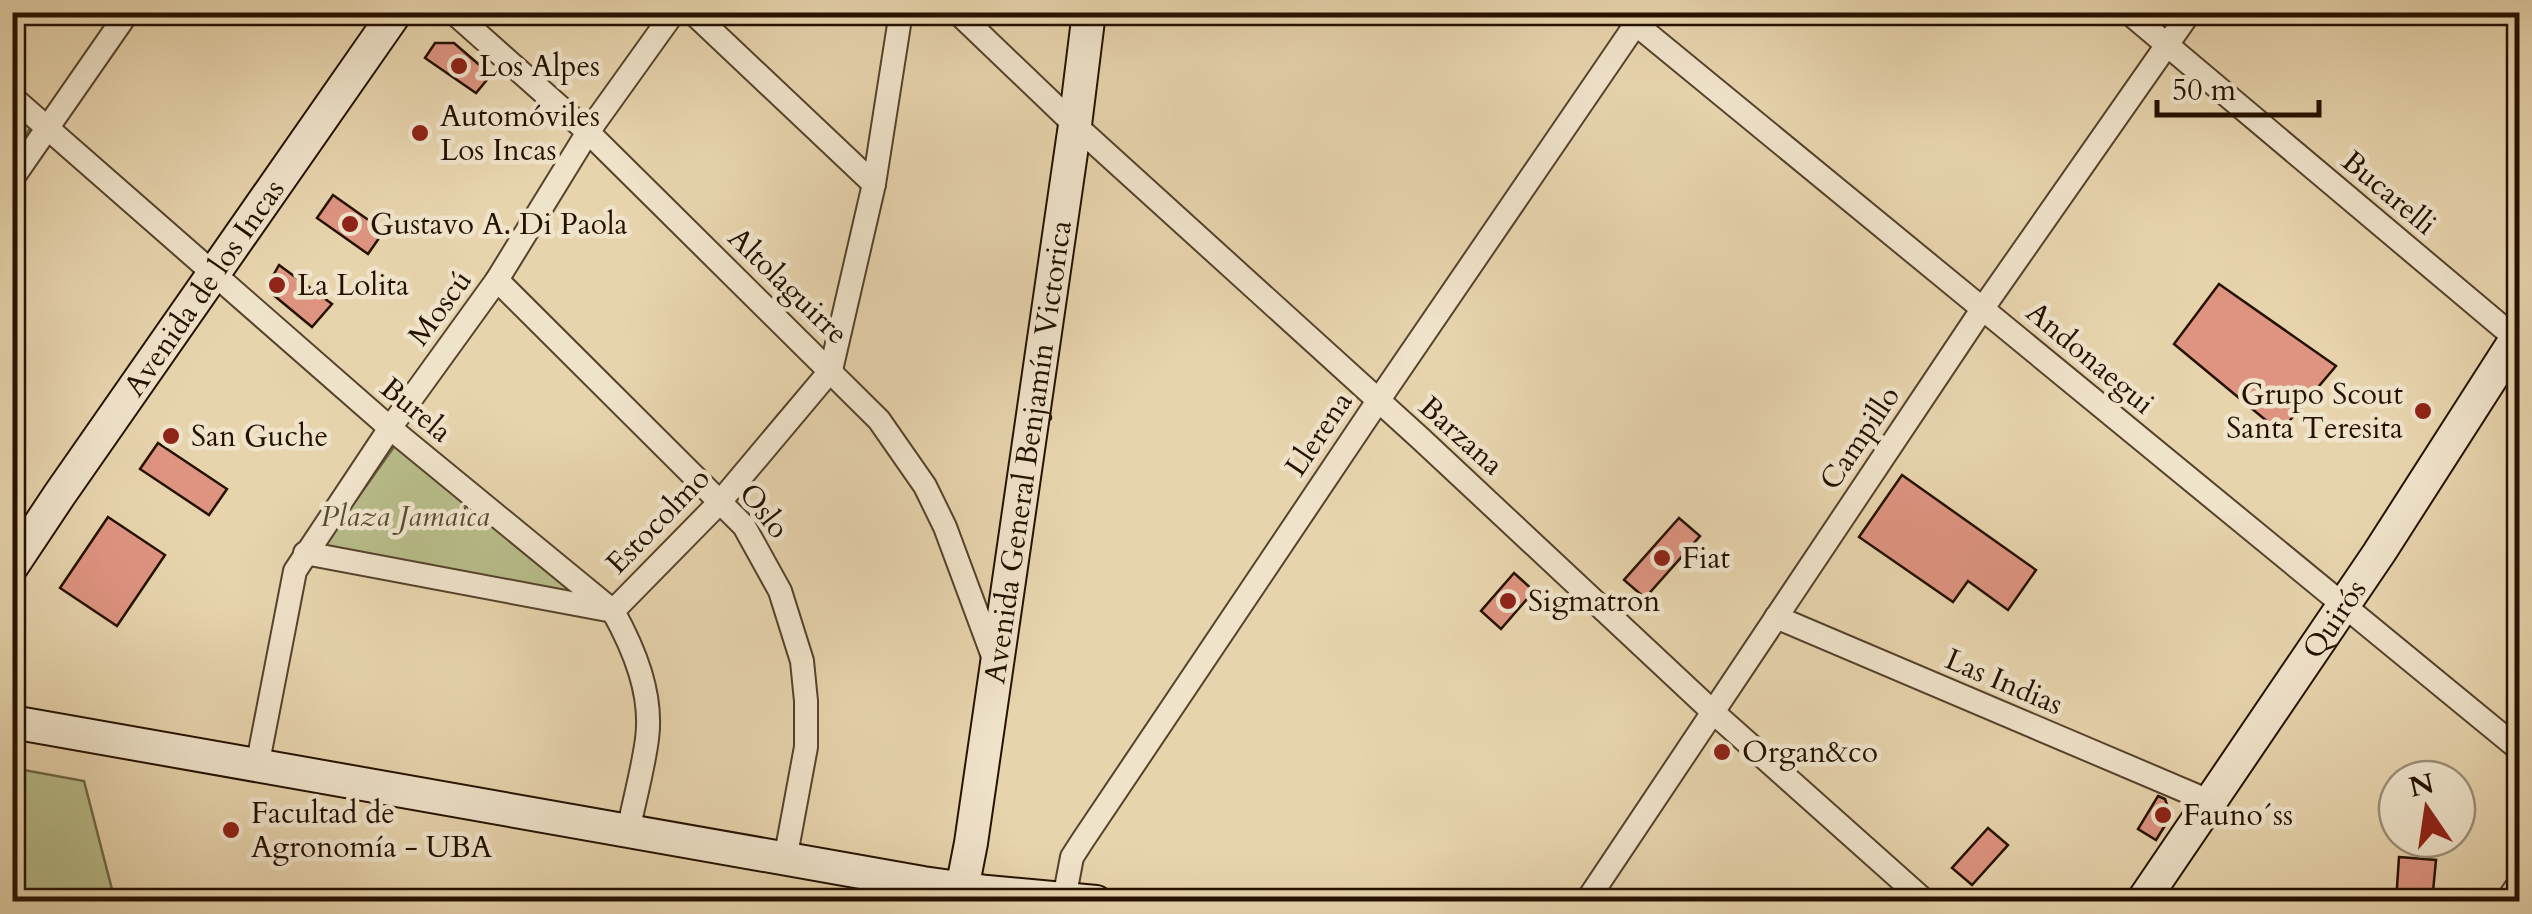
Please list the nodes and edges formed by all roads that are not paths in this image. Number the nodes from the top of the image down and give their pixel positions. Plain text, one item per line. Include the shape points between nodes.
1 (128, 12) edge
2 (396, 12) edge
3 (453, 12) edge
4 (674, 12) edge
5 (692, 12) edge
6 (902, 12) edge
7 (957, 12) edge
8 (1089, 12) edge
9 (2128, 12) edge
10 (2190, 12) edge
11 (1634, 16) edge
12 (2167, 46) junction
13 (12, 97) edge
14 (1075, 125) junction
15 (49, 127) junction
16 (588, 132) junction
17 (12, 179) edge
18 (874, 184) junction
19 (215, 274) junction
20 (497, 280) junction
21 (1983, 308) junction
22 (2518, 338) edge
23 (831, 370) junction
24 (1378, 401) junction
25 (390, 428) junction
26 (720, 502) junction
27 (18, 547) edge
28 (305, 552) junction
29 (2343, 606) junction
30 (613, 611) junction
31 (1776, 617) junction
32 (996, 664) junction
33 (1714, 712) junction
34 (12, 722) edge
35 (2520, 750) edge
36 (257, 767) junction
37 (2209, 802) junction
38 (628, 832) junction
39 (785, 860) junction
40 (2520, 882) edge
41 (962, 889) junction
42 (1080, 900) edge
43 (1586, 902) edge
44 (1926, 902) edge
45 (2142, 902) edge
46 (2506, 902) edge

1 - 15 street
2 - 19 main road, Avenida de los Incas
3 - 16 street, Altolaguirre
4 - 16 street, Moscú
5 - 18 street
6 - 18 street
7 - 14 street, Barzana
8 - 14 main road, Avenida General Benjamín Victorica
9 - 12 street, Bucarelli
10 - 12 street, Campillo
11 - 21 street, Andonaegui
11 - 24 street, Llerena
12 - 21 street, Campillo
12 - 22 street, Bucarelli
13 - 15 street, Burela
14 - 24 street, Barzana
14 - 32 main road, Avenida General Benjamín Victorica
15 - 17 street
15 - 19 street, Burela
16 - 20 street, Moscú
16 - 23 street, Altolaguirre
18 - 23 street
19 - 25 street, Burela
19 - 27 main road, Avenida de los Incas
20 - 25 street, Moscú
20 - 26 street, Oslo
21 - 29 street, Andonaegui
21 - 31 street, Campillo
22 - 29 main road, Quirós
23 - 26 street, Estocolmo
23 - 32 street, Altolaguirre via 879,420 925,486
24 - 33 street, Barzana
24 - 42 street, Llerena via 1072,857
25 - 28 street, Moscú
25 - 30 street, Burela
26 - 30 street, Estocolmo
26 - 39 street, Oslo via 764,558 802,662 806,747
28 - 30 street, Estocolmo
28 - 36 street, Moscú via 295,570
29 - 35 street, Andonaegui
29 - 37 main road, Quirós
30 - 38 street, Burela via 630,642 647,707 648,736
31 - 33 street, Campillo
31 - 37 street, Las Indias
32 - 41 main road, Avenida General Benjamín Victorica
33 - 43 street, Campillo
33 - 44 street, Barzana
34 - 36 main road
36 - 38 main road
37 - 45 main road, Quirós
38 - 39 main road
39 - 41 main road
40 - 46 street
41 - 42 main road

